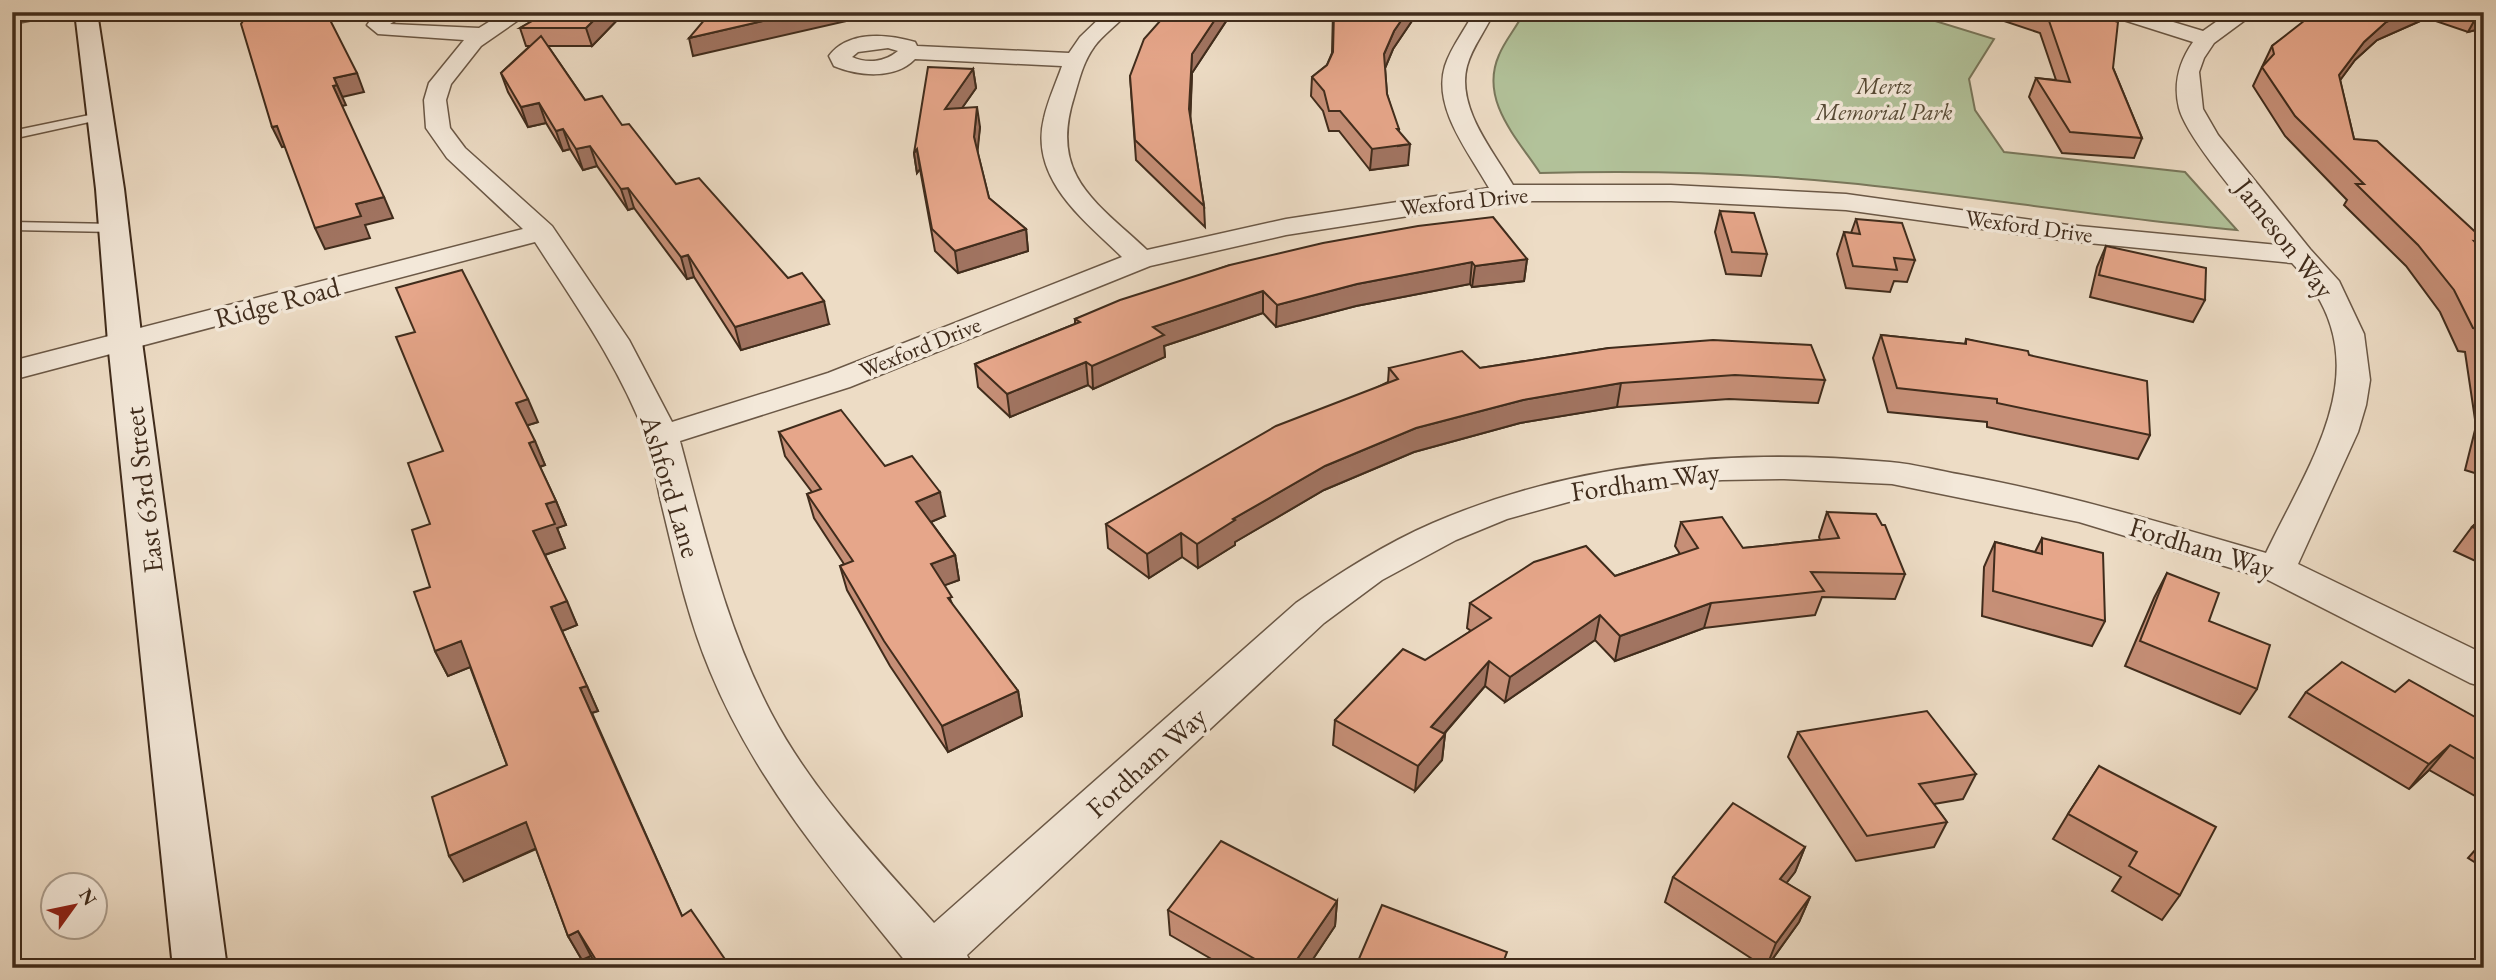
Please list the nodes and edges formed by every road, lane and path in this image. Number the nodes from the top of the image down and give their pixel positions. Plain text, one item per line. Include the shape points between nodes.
1 (69, 12) edge
2 (86, 12) edge
3 (399, 12) edge
4 (1118, 12) edge
5 (1484, 12) edge
6 (2118, 12) edge
7 (2246, 12) edge
8 (519, 13) edge
9 (12, 21) edge
10 (483, 24) edge
11 (2206, 39) junction
12 (909, 52) dead end
13 (1075, 60) junction
14 (99, 117) junction
15 (12, 135) edge
16 (1505, 193) junction
17 (12, 226) edge
18 (114, 228) junction
19 (542, 232) junction
20 (2300, 255) junction
21 (1141, 260) junction
22 (125, 342) junction
23 (12, 371) edge
24 (662, 436) junction
25 (2277, 569) junction
26 (2484, 672) edge
27 (940, 962) edge
28 (200, 968) edge

1 - 9 lane
2 - 14 main road, East 63rd Street
3 - 10 street via 377,25 385,30
4 - 13 street via 1087,41
5 - 16 street via 1455,69 1457,98 1466,124
6 - 11 street
7 - 11 street, Jameson Way
8 - 10 street, Ashford Lane
10 - 19 street, Ashford Lane via 474,43 440,83 435,100 438,128 456,153
11 - 20 street, Jameson Way via 2188,72 2191,109 2207,138
12 - 13 street
13 - 21 street via 1055,120 1056,157 1062,176 1076,198
14 - 15 lane
14 - 18 main road, East 63rd Street
16 - 20 street, Wexford Drive via 1671,193 1846,202 2068,233
16 - 21 street, Wexford Drive via 1337,218
17 - 18 lane
18 - 22 main road, East 63rd Street
19 - 22 street, Ridge Road
19 - 24 street, Ashford Lane via 614,341
20 - 25 street, Jameson Way via 2325,281 2341,312 2349,334 2354,380 2341,432
21 - 24 street, Wexford Drive via 839,380
22 - 23 street, Ridge Road
22 - 28 main road, East 63rd Street
24 - 27 street, Ashford Lane via 706,607 754,721 780,766 848,858
25 - 26 street, Fordham Way
25 - 27 street, Fordham Way via 2086,512 1892,473 1784,468 1687,471 1599,483 1534,499 1494,511 1408,549 1310,613

